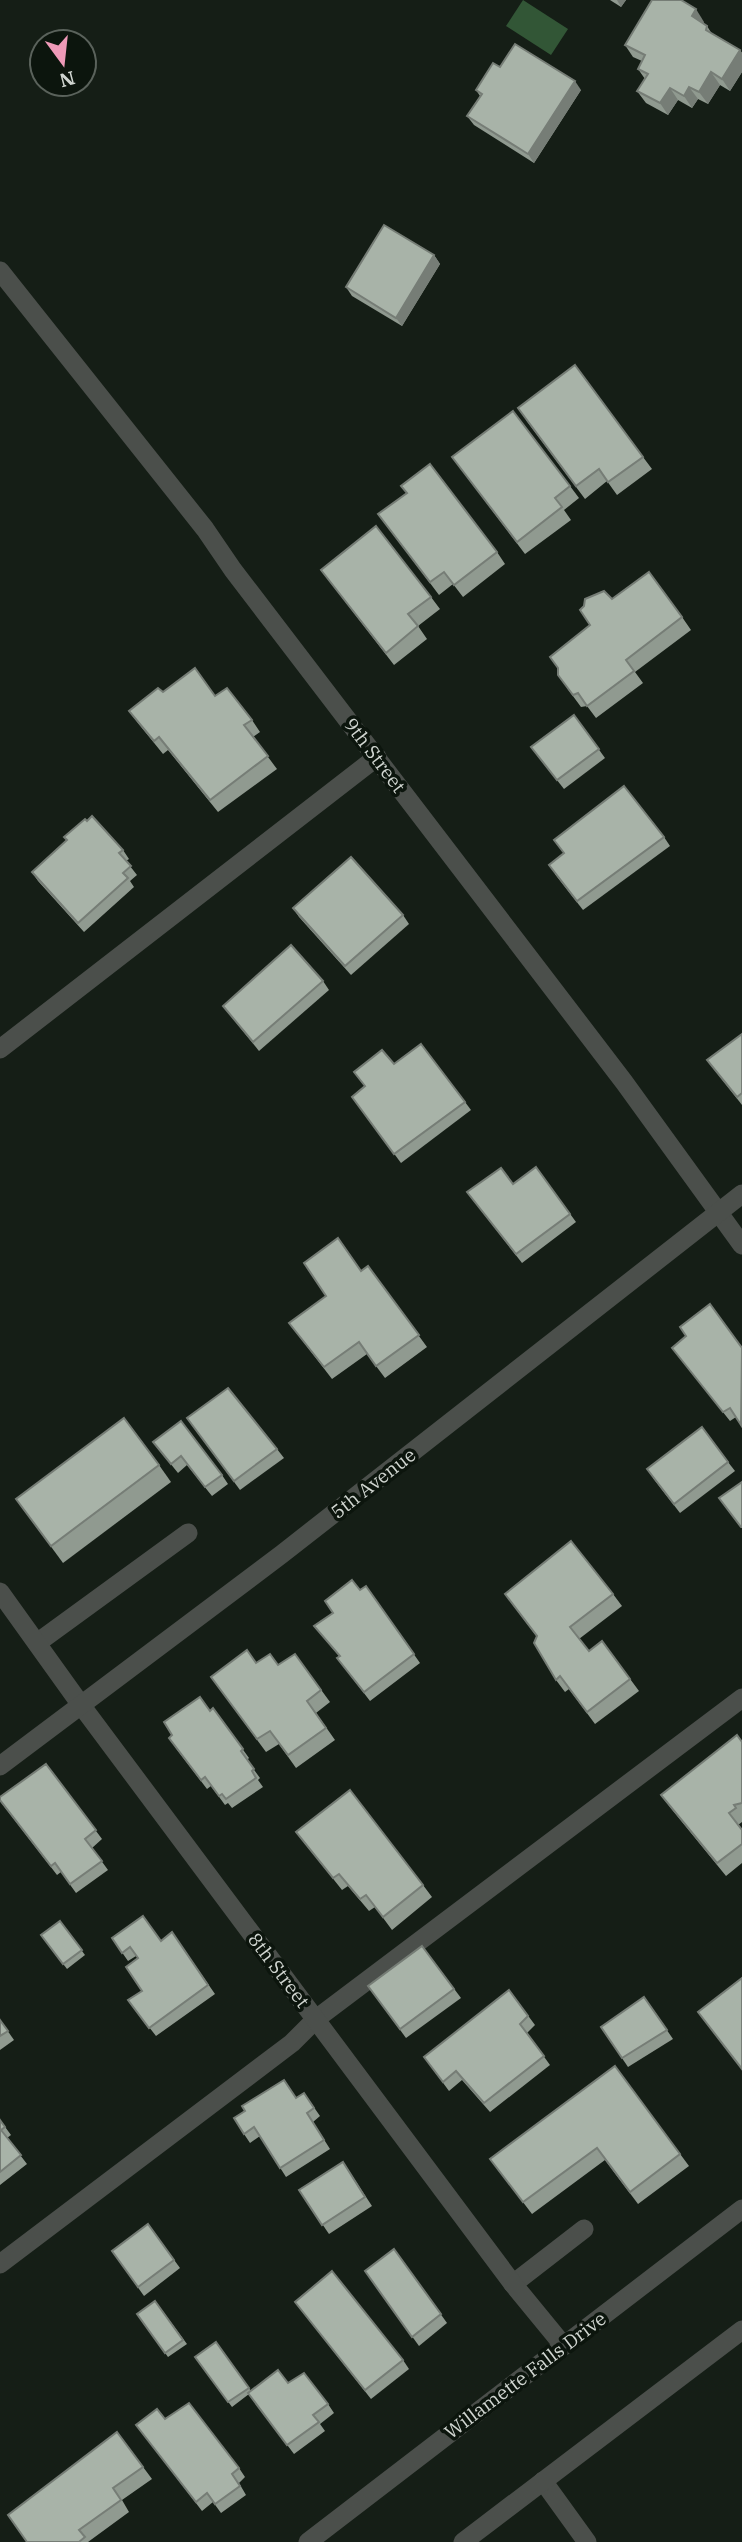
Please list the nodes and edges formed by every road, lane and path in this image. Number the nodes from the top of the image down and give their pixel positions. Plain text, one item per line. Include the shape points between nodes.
1 (0, 271) edge
2 (377, 757) junction
3 (0, 1049) edge
4 (742, 1195) edge
5 (718, 1213) junction
6 (742, 1245) edge
7 (188, 1533) dead end
8 (0, 1592) edge
9 (37, 1643) junction
10 (742, 1698) edge
11 (81, 1705) junction
12 (0, 1766) edge
13 (316, 2019) junction
14 (742, 2209) edge
15 (584, 2229) dead end
16 (0, 2264) edge
17 (513, 2284) junction
18 (742, 2330) edge
19 (563, 2345) junction
20 (543, 2481) junction
21 (308, 2542) edge
22 (463, 2542) edge
23 (587, 2542) edge

1 - 2 street, 9th Street via 205,529
2 - 3 street
2 - 5 street, 9th Street
4 - 5 street, 5th Avenue
5 - 6 street, 9th Street
5 - 11 street, 5th Avenue
7 - 9 street
8 - 9 street, 8th Street
9 - 11 street, 8th Street
10 - 13 street
11 - 12 street, 5th Avenue
11 - 13 street, 8th Street
13 - 16 street via 292,2043
13 - 17 street, 8th Street
14 - 19 street, Willamette Falls Drive
15 - 17 street
17 - 19 street, 8th Street
18 - 20 street
19 - 21 street, Willamette Falls Drive
20 - 22 street
20 - 23 street

